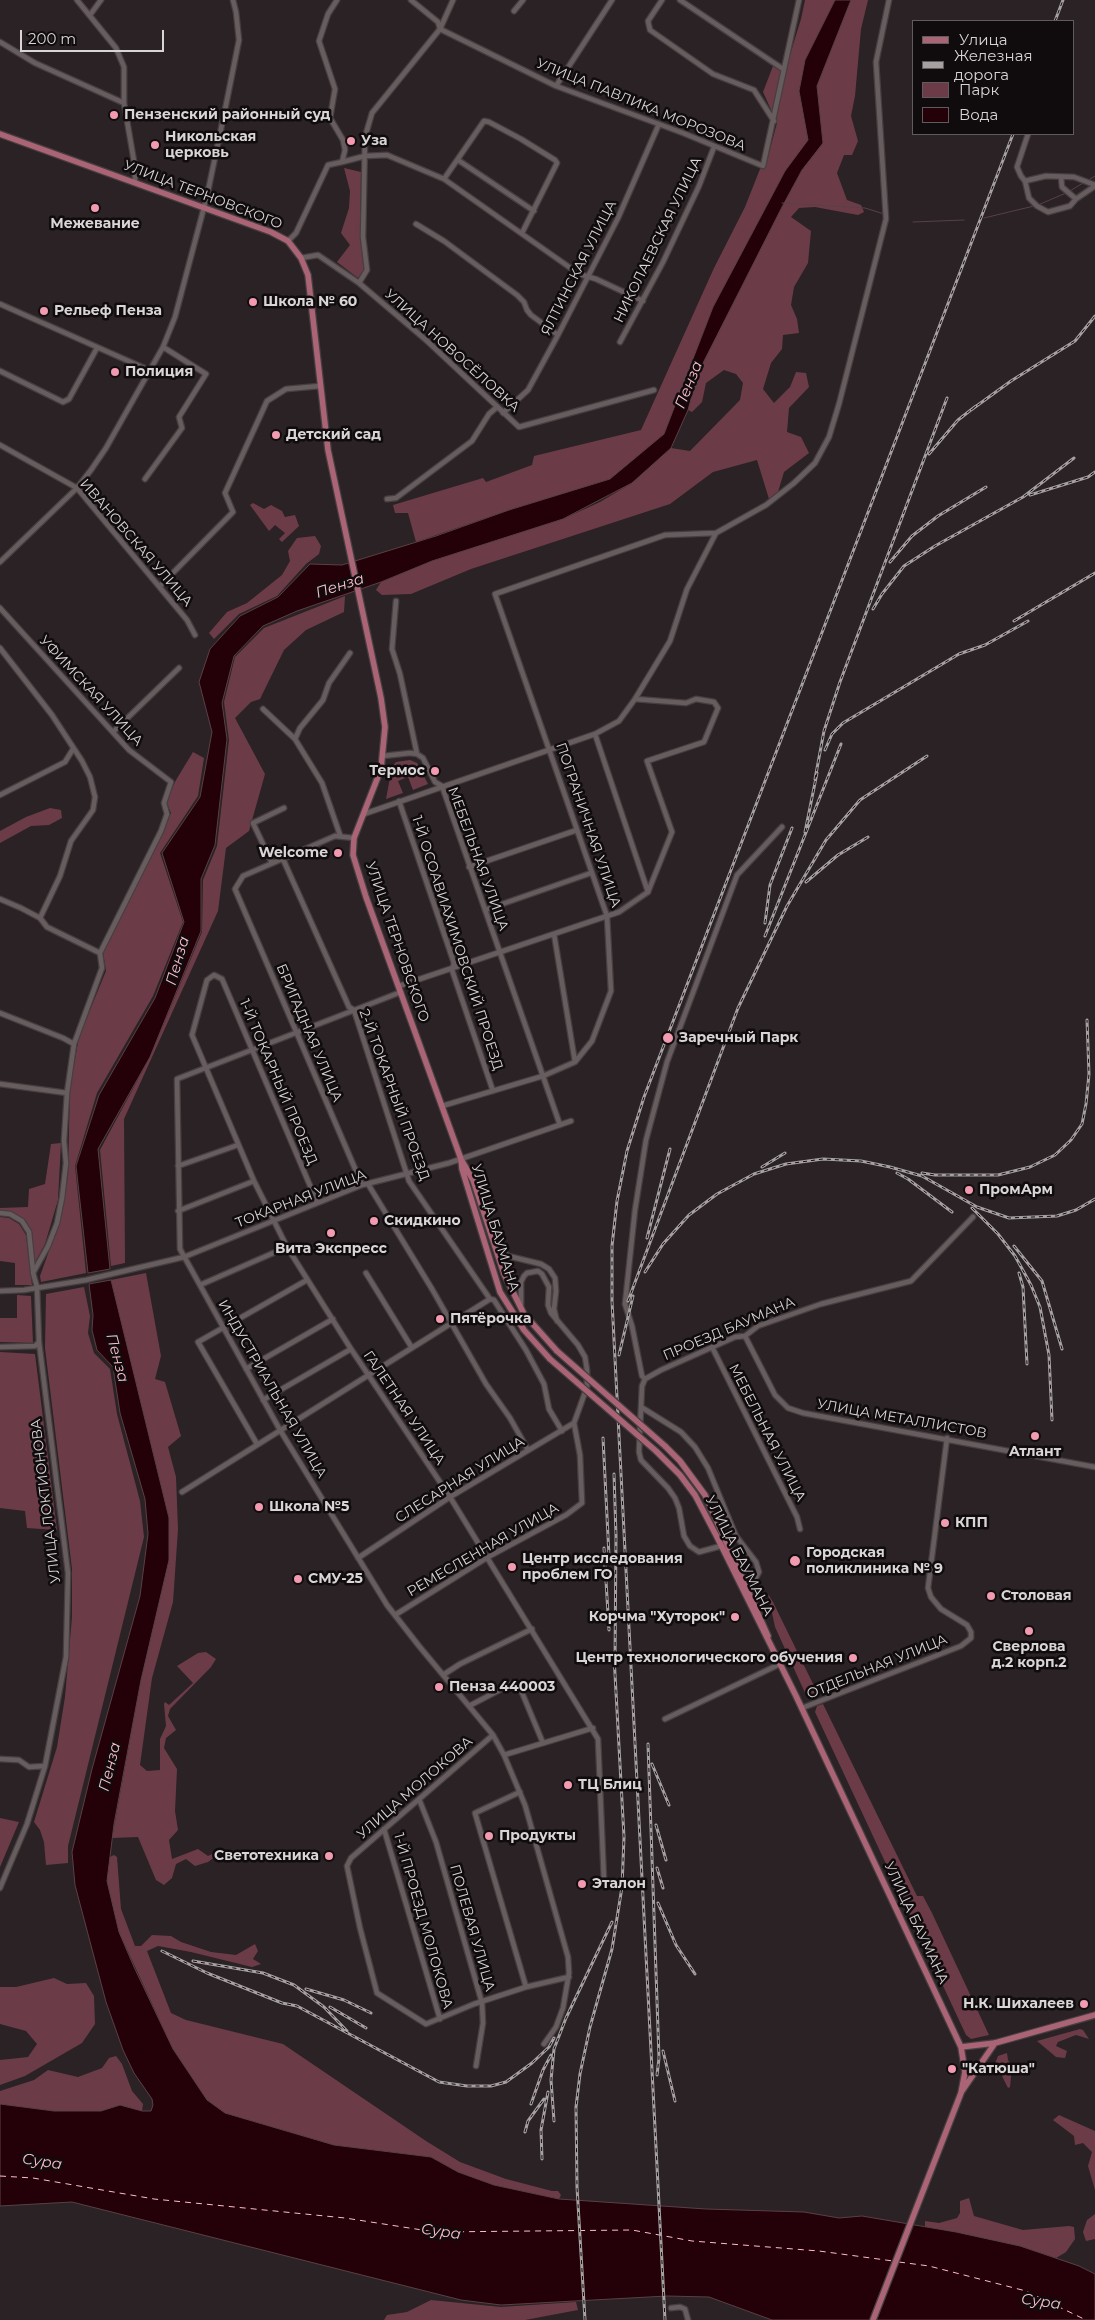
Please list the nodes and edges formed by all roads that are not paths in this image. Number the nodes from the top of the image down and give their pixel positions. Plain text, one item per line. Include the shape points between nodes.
1 (76, 0) edge
2 (101, 0) edge
3 (233, 0) edge
4 (337, 0) edge
5 (411, 0) edge
6 (453, 0) edge
7 (524, 0) edge
8 (612, 0) edge
9 (662, 0) edge
10 (680, 0) edge
11 (799, 0) edge
12 (889, 0) edge
13 (514, 11) dead end
14 (90, 15) junction
15 (440, 29) junction
16 (0, 42) edge
17 (783, 69) junction
18 (556, 86) junction
19 (124, 103) junction
20 (774, 121) junction
21 (659, 124) junction
22 (0, 134) edge
23 (1028, 135) edge
24 (714, 147) junction
25 (365, 156) junction
26 (458, 160) junction
27 (342, 162) junction
28 (1062, 177) junction
29 (444, 179) junction
30 (1025, 181) junction
31 (135, 182) junction
32 (1095, 185) edge
33 (1076, 199) junction
34 (204, 206) junction
35 (534, 211) junction
36 (416, 224) dead end
37 (522, 233) junction
38 (288, 241) junction
39 (300, 258) junction
40 (588, 278) junction
41 (359, 283) junction
42 (642, 301) junction
43 (0, 304) edge
44 (558, 335) junction
45 (620, 342) dead end
46 (163, 347) junction
47 (97, 348) junction
48 (0, 371) edge
49 (151, 371) junction
50 (320, 386) junction
51 (654, 390) dead end
52 (497, 407) junction
53 (503, 413) junction
54 (0, 445) edge
55 (145, 479) dead end
56 (77, 488) junction
57 (387, 499) dead end
58 (716, 533) junction
59 (0, 562) edge
60 (160, 586) junction
61 (396, 601) dead end
62 (0, 608) edge
63 (195, 636) dead end
64 (0, 648) edge
65 (350, 653) dead end
66 (179, 668) dead end
67 (635, 699) junction
68 (264, 709) dead end
69 (113, 732) junction
70 (595, 734) junction
71 (295, 739) junction
72 (74, 749) junction
73 (550, 749) junction
74 (417, 754) junction
75 (383, 756) junction
76 (442, 786) junction
77 (0, 795) edge
78 (399, 801) junction
79 (284, 808) dead end
80 (364, 814) junction
81 (782, 827) dead end
82 (577, 830) junction
83 (340, 835) junction
84 (354, 838) junction
85 (282, 859) junction
86 (272, 864) junction
87 (469, 867) junction
88 (591, 873) junction
89 (648, 892) junction
90 (0, 899) edge
91 (485, 910) junction
92 (607, 916) junction
93 (40, 918) junction
94 (554, 934) junction
95 (100, 953) junction
96 (500, 953) junction
97 (452, 970) junction
98 (214, 975) joint
99 (400, 989) junction
100 (354, 1010) junction
101 (0, 1013) edge
102 (298, 1031) junction
103 (74, 1044) junction
104 (252, 1048) junction
105 (575, 1062) junction
106 (206, 1067) junction
107 (543, 1076) junction
108 (0, 1084) edge
109 (493, 1091) junction
110 (67, 1093) junction
111 (442, 1106) junction
112 (571, 1121) dead end
113 (560, 1125) junction
114 (238, 1145) junction
115 (461, 1159) junction
116 (178, 1166) junction
117 (408, 1174) junction
118 (254, 1181) junction
119 (368, 1184) junction
120 (362, 1186) junction
121 (317, 1202) junction
122 (178, 1210) junction
123 (0, 1213) edge
124 (972, 1217) dead end
125 (275, 1219) junction
126 (494, 1242) junction
127 (287, 1247) junction
128 (184, 1257) junction
129 (33, 1273) junction
130 (366, 1273) dead end
131 (307, 1280) junction
132 (200, 1285) junction
133 (37, 1287) junction
134 (0, 1291) edge
135 (490, 1299) junction
136 (521, 1308) junction
137 (332, 1319) junction
138 (451, 1324) junction
139 (558, 1325) junction
140 (223, 1326) junction
141 (745, 1336) junction
142 (38, 1342) junction
143 (0, 1347) edge
144 (712, 1347) junction
145 (412, 1348) junction
146 (351, 1349) junction
147 (246, 1369) junction
148 (369, 1374) junction
149 (645, 1379) junction
150 (263, 1400) junction
151 (641, 1407) junction
152 (574, 1423) junction
153 (280, 1430) junction
154 (562, 1431) junction
155 (947, 1438) junction
156 (257, 1444) junction
157 (528, 1450) junction
158 (1095, 1467) edge
159 (182, 1492) dead end
160 (450, 1497) junction
161 (800, 1529) dead end
162 (721, 1546) junction
163 (488, 1557) junction
164 (358, 1558) junction
165 (746, 1585) junction
166 (395, 1615) junction
167 (532, 1629) junction
168 (772, 1647) junction
169 (780, 1664) junction
170 (443, 1676) junction
171 (469, 1706) junction
172 (802, 1708) junction
173 (666, 1719) dead end
174 (592, 1728) junction
175 (493, 1735) junction
176 (543, 1743) junction
177 (504, 1755) junction
178 (0, 1760) edge
179 (46, 1766) junction
180 (520, 1792) junction
181 (419, 1799) junction
182 (384, 1829) junction
183 (604, 1882) dead end
184 (0, 1888) edge
185 (568, 1976) junction
186 (526, 1987) junction
187 (482, 2003) junction
188 (1095, 2015) edge
189 (440, 2019) junction
190 (995, 2042) junction
191 (544, 2044) dead end
192 (961, 2047) junction
193 (476, 2066) dead end
194 (961, 2093) junction
195 (672, 2308) dead end
196 (688, 2320) edge
197 (873, 2320) edge

1 - 14 street
2 - 14 street
3 - 34 street via 239,40
4 - 27 street via 328,14 319,41 335,89 330,118 343,140
5 - 15 street, УЛИЦА ПАВЛИКА МОРОЗОВА via 438,22
6 - 15 street
7 - 13 street
8 - 18 street
9 - 20 street via 648,21 650,30 713,74 754,90
10 - 17 street
11 - 17 street
12 - 58 street via 876,62 887,212 829,437 815,463 794,483 766,505
14 - 19 street via 116,48 124,67
15 - 18 street, УЛИЦА ПАВЛИКА МОРОЗОВА
15 - 25 street via 372,113 365,137
16 - 19 street via 35,63
17 - 20 street
18 - 21 street, УЛИЦА ПАВЛИКА МОРОЗОВА
19 - 31 street
20 - 24 street, УЛИЦА ПАВЛИКА МОРОЗОВА via 763,166
21 - 24 street, УЛИЦА ПАВЛИКА МОРОЗОВА
21 - 40 street, ЯЛТИНСКАЯ УЛИЦА
22 - 31 main road, УЛИЦА ТЕРНОВСКОГО
23 - 30 street via 1017,167
24 - 42 street, НИКОЛАЕВСКАЯ УЛИЦА via 699,186
25 - 27 street
25 - 29 street via 387,155
25 - 41 street via 363,238 367,270
26 - 29 street
26 - 35 street
26 - 35 street via 484,121 555,160 557,162
27 - 38 street via 328,166 296,233
28 - 30 street via 1034,177
28 - 32 street via 1080,178
28 - 33 street via 1062,187
29 - 37 street
30 - 33 street via 1029,198 1048,212 1070,206
31 - 34 main road, УЛИЦА ТЕРНОВСКОГО
32 - 33 street
34 - 38 main road, УЛИЦА ТЕРНОВСКОГО
34 - 46 street via 176,317
35 - 37 street
36 - 44 street via 517,295 531,315
37 - 40 street
38 - 39 main road, УЛИЦА ТЕРНОВСКОГО
39 - 41 street, УЛИЦА НОВОСЁЛОВКА via 318,254
39 - 50 main road, УЛИЦА ТЕРНОВСКОГО via 308,275
40 - 42 street
40 - 44 street, ЯЛТИНСКАЯ УЛИЦА
41 - 52 street, УЛИЦА НОВОСЁЛОВКА
42 - 45 street, НИКОЛАЕВСКАЯ УЛИЦА
43 - 47 street
44 - 53 street, ЯЛТИНСКАЯ УЛИЦА via 528,390
46 - 49 street
46 - 55 street via 206,374 180,417 182,428
47 - 48 street via 69,399 63,402
47 - 49 street
49 - 56 street via 106,448
50 - 60 street via 286,389 267,401 225,492 233,512
50 - 75 main road, УЛИЦА ТЕРНОВСКОГО via 328,450 382,698
51 - 53 street, УЛИЦА НОВОСЁЛОВКА via 519,427
52 - 53 street, УЛИЦА НОВОСЁЛОВКА
52 - 57 street via 488,414 472,441 396,498
54 - 56 street, ИВАНОВСКАЯ УЛИЦА
56 - 59 street
56 - 60 street, ИВАНОВСКАЯ УЛИЦА
58 - 67 street via 688,589 670,641
58 - 73 street, ПОГРАНИЧНАЯ УЛИЦА via 665,535 496,594
60 - 63 street, ИВАНОВСКАЯ УЛИЦА via 188,620
61 - 74 street, МЕБЕЛЬНАЯ УЛИЦА via 392,649
62 - 69 street, УФИМСКАЯ УЛИЦА
64 - 72 street
65 - 71 street via 329,683 323,700
66 - 69 street
67 - 70 street via 619,721
67 - 89 street via 686,703 696,699 714,702 718,708 704,742 647,761 672,832
68 - 71 street
69 - 95 street, УФИМСКАЯ УЛИЦА via 129,750 171,782 164,803 167,814 161,831
70 - 73 street
70 - 89 street
71 - 83 street via 322,784
72 - 77 street via 64,762
72 - 93 street via 90,777 95,797 93,810 71,841 60,876
73 - 76 street
73 - 82 street, ПОГРАНИЧНАЯ УЛИЦА
74 - 75 street
74 - 76 street, МЕБЕЛЬНАЯ УЛИЦА via 423,758 435,782
75 - 80 main road, УЛИЦА ТЕРНОВСКОГО
76 - 78 street
76 - 87 street, МЕБЕЛЬНАЯ УЛИЦА
78 - 80 street
78 - 97 street, 1-Й ОСОАВИАХИМОВСКИЙ ПРОЕЗД via 454,963
79 - 86 street via 253,823
80 - 84 main road, УЛИЦА ТЕРНОВСКОГО
81 - 149 street via 737,875 667,1062 646,1140 634,1210 625,1304
82 - 87 street
82 - 88 street, ПОГРАНИЧНАЯ УЛИЦА
83 - 84 street
83 - 85 street
84 - 99 main road, УЛИЦА ТЕРНОВСКОГО via 353,855 357,870
85 - 86 street
85 - 100 street, 2-Й ТОКАРНЫЙ ПРОЕЗД via 349,1007
86 - 102 street, БРИГАДНАЯ УЛИЦА via 244,876 235,889
87 - 91 street, МЕБЕЛЬНАЯ УЛИЦА
88 - 91 street
88 - 92 street, ПОГРАНИЧНАЯ УЛИЦА
89 - 92 street via 619,912
90 - 93 street
91 - 96 street, МЕБЕЛЬНАЯ УЛИЦА
92 - 94 street
92 - 105 street, ПОГРАНИЧНАЯ УЛИЦА via 611,991 592,1041
93 - 95 street via 47,927
94 - 96 street
94 - 105 street
95 - 103 street via 102,968
96 - 97 street
96 - 107 street, МЕБЕЛЬНАЯ УЛИЦА
97 - 99 street
97 - 109 street, 1-Й ОСОАВИАХИМОВСКИЙ ПРОЕЗД
98 - 104 street, 1-Й ТОКАРНЫЙ ПРОЕЗД via 222,979
98 - 106 street, ГАЛЕТНАЯ УЛИЦА via 207,980 192,1035
99 - 100 street
99 - 111 main road, УЛИЦА ТЕРНОВСКОГО
100 - 102 street
100 - 117 street, 2-Й ТОКАРНЫЙ ПРОЕЗД
101 - 103 street
102 - 104 street
102 - 120 street, БРИГАДНАЯ УЛИЦА
103 - 110 street
104 - 106 street
104 - 121 street, 1-Й ТОКАРНЫЙ ПРОЕЗД
105 - 107 street
106 - 114 street, ГАЛЕТНАЯ УЛИЦА
106 - 116 street, ИНДУСТРИАЛЬНАЯ УЛИЦА via 177,1079
107 - 109 street
107 - 113 street, МЕБЕЛЬНАЯ УЛИЦА
108 - 110 street
109 - 111 street
110 - 129 street via 62,1198 57,1223
111 - 115 main road, УЛИЦА ТЕРНОВСКОГО
112 - 113 street, ТОКАРНАЯ УЛИЦА
113 - 115 street, ТОКАРНАЯ УЛИЦА
114 - 116 street
114 - 118 street, ГАЛЕТНАЯ УЛИЦА
115 - 117 street, ТОКАРНАЯ УЛИЦА
115 - 126 main road, УЛИЦА БАУМАНА via 473,1180
115 - 162 main road, УЛИЦА БАУМАНА, bridge via 500,1292 524,1330 550,1359 680,1475 695,1495
116 - 122 street, ИНДУСТРИАЛЬНАЯ УЛИЦА
117 - 119 street, ТОКАРНАЯ УЛИЦА
117 - 135 street, 2-Й ТОКАРНЫЙ ПРОЕЗД via 409,1181
118 - 122 street
118 - 125 street, ГАЛЕТНАЯ УЛИЦА
119 - 120 street, ТОКАРНАЯ УЛИЦА
119 - 138 street
120 - 121 street, ТОКАРНАЯ УЛИЦА
121 - 125 street, ТОКАРНАЯ УЛИЦА
122 - 128 street, ИНДУСТРИАЛЬНАЯ УЛИЦА via 180,1249
123 - 129 street, УЛИЦА ЛОКТИОНОВА via 22,1221 29,1232
124 - 141 street, ПРОЕЗД БАУМАНА via 910,1281 821,1304 758,1326
125 - 127 street, ГАЛЕТНАЯ УЛИЦА
125 - 128 street, ТОКАРНАЯ УЛИЦА
126 - 136 main road, УЛИЦА БАУМАНА via 504,1274
126 - 139 street via 508,1256 549,1269 555,1278 554,1310
127 - 131 street, ГАЛЕТНАЯ УЛИЦА
127 - 132 street
128 - 132 street, ИНДУСТРИАЛЬНАЯ УЛИЦА
128 - 133 street, ТОКАРНАЯ УЛИЦА via 116,1274
129 - 133 street, УЛИЦА ЛОКТИОНОВА
130 - 145 street
131 - 137 street, ГАЛЕТНАЯ УЛИЦА
131 - 140 street
132 - 140 street, ИНДУСТРИАЛЬНАЯ УЛИЦА
133 - 134 street, ТОКАРНАЯ УЛИЦА
133 - 142 street, УЛИЦА ЛОКТИОНОВА
135 - 138 street
135 - 154 street, 2-Й ТОКАРНЫЙ ПРОЕЗД via 494,1300 526,1350 544,1384 549,1409
136 - 139 street via 521,1282 527,1273 538,1271 547,1281 548,1306
136 - 165 main road, УЛИЦА БАУМАНА, bridge via 557,1351 680,1461 705,1495
137 - 146 street, ГАЛЕТНАЯ УЛИЦА
137 - 147 street
138 - 145 street
138 - 157 street
139 - 152 street via 578,1345 588,1370
140 - 147 street, ИНДУСТРИАЛЬНАЯ УЛИЦА
140 - 156 street via 198,1342
141 - 144 street, ПРОЕЗД БАУМАНА via 735,1336
141 - 155 street, УЛИЦА МЕТАЛЛИСТОВ via 775,1395 788,1408
142 - 143 street via 35,1346
142 - 179 street, УЛИЦА ЛОКТИОНОВА via 68,1573 66,1657
144 - 149 street, ПРОЕЗД БАУМАНА
144 - 161 street, МЕБЕЛЬНАЯ УЛИЦА via 797,1517
145 - 148 street
146 - 148 street, ГАЛЕТНАЯ УЛИЦА
146 - 150 street
147 - 150 street, ИНДУСТРИАЛЬНАЯ УЛИЦА
148 - 153 street
148 - 160 street, ГАЛЕТНАЯ УЛИЦА
149 - 151 street
150 - 153 street, ИНДУСТРИАЛЬНАЯ УЛИЦА
151 - 162 street via 640,1460 675,1498 684,1536 690,1546 699,1552
151 - 165 street via 681,1432 702,1457 736,1536 759,1568 754,1581
152 - 154 street, СЛЕСАРНАЯ УЛИЦА
152 - 163 street, РЕМЕСЛЕННАЯ УЛИЦА via 580,1455 582,1503 544,1528
153 - 156 street
153 - 164 street, ИНДУСТРИАЛЬНАЯ УЛИЦА
154 - 157 street, СЛЕСАРНАЯ УЛИЦА
155 - 158 street, УЛИЦА МЕТАЛЛИСТОВ
155 - 172 street, ОТДЕЛЬНАЯ УЛИЦА via 928,1588 941,1609 965,1622 971,1638 961,1646
156 - 159 street
157 - 160 street, СЛЕСАРНАЯ УЛИЦА
160 - 163 street, ГАЛЕТНАЯ УЛИЦА
160 - 164 street, СЛЕСАРНАЯ УЛИЦА
162 - 168 main road, УЛИЦА БАУМАНА
163 - 166 street, РЕМЕСЛЕННАЯ УЛИЦА
163 - 167 street, ГАЛЕТНАЯ УЛИЦА
164 - 166 street, ИНДУСТРИАЛЬНАЯ УЛИЦА
165 - 168 main road, УЛИЦА БАУМАНА
166 - 170 street, ИНДУСТРИАЛЬНАЯ УЛИЦА
167 - 170 street via 460,1664
167 - 174 street, ГАЛЕТНАЯ УЛИЦА
168 - 169 main road, УЛИЦА БАУМАНА
169 - 172 main road, УЛИЦА БАУМАНА
169 - 173 street
170 - 171 street, ИНДУСТРИАЛЬНАЯ УЛИЦА
171 - 175 street, ИНДУСТРИАЛЬНАЯ УЛИЦА
171 - 176 street via 518,1683
172 - 192 main road, УЛИЦА БАУМАНА
174 - 176 street
174 - 183 street, ГАЛЕТНАЯ УЛИЦА via 598,1739
175 - 177 street, ИНДУСТРИАЛЬНАЯ УЛИЦА
175 - 181 street, УЛИЦА МОЛОКОВА
176 - 177 street
177 - 180 street, ИНДУСТРИАЛЬНАЯ УЛИЦА
178 - 179 street via 19,1760 29,1767
179 - 184 street, УЛИЦА ЛОКТИОНОВА via 27,1824
180 - 185 street, ИНДУСТРИАЛЬНАЯ УЛИЦА via 563,1936
180 - 186 street via 475,1813
181 - 182 street, УЛИЦА МОЛОКОВА
181 - 187 street, ПОЛЕВАЯ УЛИЦА via 436,1842
182 - 189 street, 1-Й ПРОЕЗД МОЛОКОВА
182 - 189 street, УЛИЦА МОЛОКОВА via 351,1858 348,1866 377,1993 426,2024
185 - 186 street
185 - 191 street, ИНДУСТРИАЛЬНАЯ УЛИЦА via 563,2008 556,2027
186 - 187 street
187 - 189 street
187 - 193 street, ПОЛЕВАЯ УЛИЦА via 483,2023
188 - 190 main road
190 - 192 main road
190 - 194 main road
192 - 194 main road, УЛИЦА БАУМАНА via 964,2072
194 - 197 main road
195 - 196 street via 684,2309

